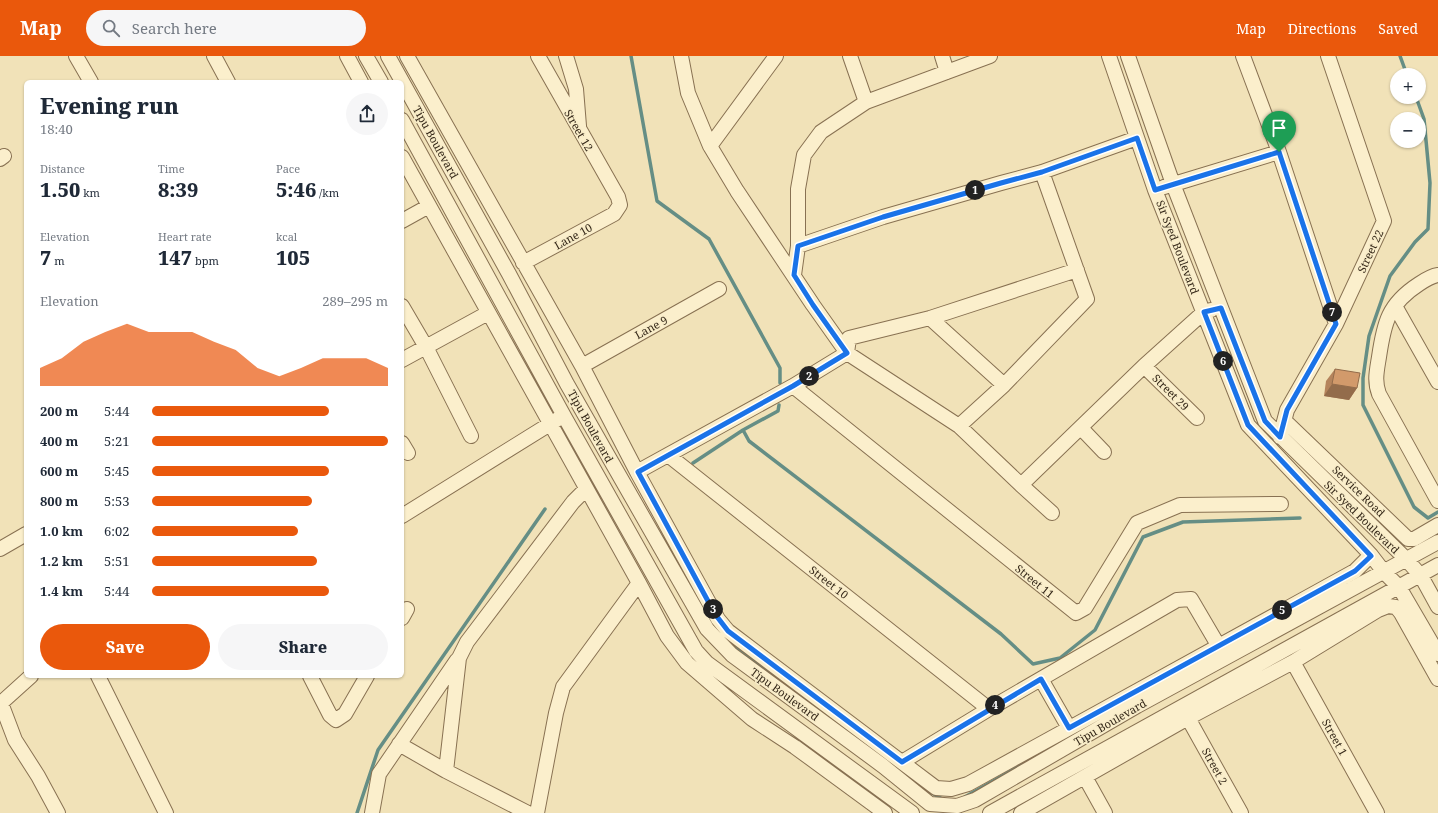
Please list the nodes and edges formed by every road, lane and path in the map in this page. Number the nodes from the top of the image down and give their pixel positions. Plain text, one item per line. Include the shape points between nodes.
1 (76, 56) edge
2 (214, 56) edge
3 (347, 56) edge
4 (366, 56) edge
5 (388, 56) edge
6 (407, 56) edge
7 (538, 56) edge
8 (566, 56) edge
9 (680, 56) edge
10 (776, 56) edge
11 (850, 56) edge
12 (942, 56) edge
13 (990, 56) edge
14 (1109, 56) edge
15 (1128, 56) edge
16 (1243, 56) edge
17 (1328, 56) edge
18 (962, 61) edge
19 (947, 72) junction
20 (90, 80) edge
21 (227, 80) edge
22 (360, 80) edge
23 (380, 80) edge
24 (401, 80) edge
25 (404, 85) edge
26 (866, 102) junction
27 (404, 124) edge
28 (579, 129) junction
29 (1137, 138) junction
30 (710, 146) junction
31 (1279, 152) junction
32 (404, 161) edge
33 (446, 161) junction
34 (429, 168) junction
35 (1042, 172) junction
36 (1173, 184) junction
37 (1155, 190) junction
38 (620, 205) joint
39 (429, 206) junction
40 (404, 219) edge
41 (798, 246) junction
42 (524, 263) junction
43 (1077, 270) junction
44 (794, 275) junction
45 (1438, 275) edge
46 (719, 289) dead end
47 (1395, 306) junction
48 (1221, 308) junction
49 (404, 309) edge
50 (1204, 312) junction
51 (488, 313) junction
52 (930, 318) junction
53 (1336, 324) junction
54 (426, 347) junction
55 (847, 353) junction
56 (404, 359) edge
57 (582, 366) junction
58 (1144, 366) junction
59 (1438, 382) edge
60 (1004, 385) junction
61 (793, 386) junction
62 (564, 416) junction
63 (1197, 418) dead end
64 (1285, 421) junction
65 (550, 424) junction
66 (959, 426) junction
67 (1081, 428) junction
68 (471, 436) dead end
69 (1280, 437) junction
70 (1104, 452) dead end
71 (668, 455) junction
72 (638, 472) junction
73 (1021, 485) junction
74 (586, 490) junction
75 (1438, 501) edge
76 (1282, 504) dead end
77 (1052, 513) dead end
78 (404, 515) edge
79 (1438, 525) edge
80 (24, 535) edge
81 (1438, 542) edge
82 (0, 549) edge
83 (1371, 556) junction
84 (1406, 559) junction
85 (1438, 565) edge
86 (1384, 572) junction
87 (695, 576) junction
88 (1421, 576) junction
89 (639, 583) junction
90 (681, 584) junction
91 (1399, 586) junction
92 (663, 592) junction
93 (1438, 607) edge
94 (1332, 631) junction
95 (1218, 645) junction
96 (1438, 654) edge
97 (459, 658) junction
98 (1293, 662) junction
99 (29, 678) edge
100 (99, 678) edge
101 (311, 678) edge
102 (366, 678) edge
103 (1041, 679) junction
104 (1438, 679) edge
105 (989, 709) junction
106 (1188, 718) junction
107 (1069, 728) junction
108 (399, 744) junction
109 (1128, 745) junction
110 (902, 762) junction
111 (446, 771) junction
112 (1085, 777) junction
113 (58, 813) edge
114 (166, 813) edge
115 (372, 813) edge
116 (528, 813) edge
117 (537, 813) edge
118 (885, 813) edge
119 (912, 813) edge
120 (990, 813) edge
121 (1021, 813) edge
122 (1105, 813) edge
123 (1241, 813) edge
124 (1377, 813) edge

1 - 20 street
2 - 21 street
3 - 22 street
4 - 23 street
5 - 24 street, Tipu Boulevard
6 - 42 street
7 - 28 street, Street 12
8 - 28 street via 576,89
9 - 30 street via 688,94
10 - 30 street
11 - 26 street
12 - 19 street
13 - 18 street
14 - 29 street, Sir Syed Boulevard
15 - 36 street, Sir Syed Boulevard
16 - 31 street
17 - 53 street, Street 22 via 1384,221
18 - 19 street
19 - 26 street
25 - 33 street, Tipu Boulevard
26 - 41 street via 821,132 804,155 798,189
27 - 34 street, Tipu Boulevard
28 - 38 street, Street 12 via 618,197
29 - 35 street
29 - 37 street, Sir Syed Boulevard
30 - 44 street
31 - 36 street
31 - 53 street
32 - 39 street
33 - 34 street
33 - 90 street, Tipu Boulevard via 567,384
34 - 62 street, Tipu Boulevard
35 - 41 street via 883,217
35 - 43 street
36 - 37 street
36 - 48 street, Sir Syed Boulevard
37 - 50 street, Sir Syed Boulevard
38 - 42 street, Lane 10 via 614,214
39 - 40 street
39 - 51 street
41 - 44 street
42 - 57 street
43 - 52 street
43 - 60 street via 1087,299
44 - 55 street
45 - 47 street via 1400,297
46 - 57 street, Lane 9
47 - 59 street
47 - 75 street via 1382,336 1376,386
48 - 50 street
48 - 69 street, Sir Syed Boulevard via 1265,421
49 - 54 street
50 - 58 street
50 - 83 street, Sir Syed Boulevard via 1248,425
51 - 54 street
51 - 65 street
52 - 55 street via 849,338
52 - 60 street
53 - 64 street, Street 22 via 1287,410
54 - 56 street
54 - 68 street
55 - 61 street
55 - 66 street
57 - 72 street
58 - 63 street, Street 29
58 - 67 street
60 - 66 street
61 - 71 street
61 - 76 street, Street 11 via 1076,613 1085,608 1137,523 1180,505
62 - 65 street
62 - 92 street, Tipu Boulevard
64 - 69 street, Street 22
64 - 79 street, Service Road via 1408,539 1414,539
65 - 74 street
65 - 78 street
66 - 73 street
67 - 70 street
67 - 73 street
69 - 84 street, Sir Syed Boulevard
71 - 72 street
71 - 105 street, Street 10
72 - 87 street
73 - 77 street
74 - 89 street
74 - 97 street via 573,502 467,642
80 - 82 street
81 - 84 street, Tipu Boulevard
83 - 86 street, Sir Syed Boulevard
83 - 95 street via 1355,571
84 - 86 street, Tipu Boulevard
84 - 88 street, Sir Syed Boulevard
85 - 88 street, Tipu Boulevard
86 - 90 street, Tipu Boulevard via 1137,706 975,800 957,806 930,804 883,766 732,655 707,629
86 - 91 street, Sir Syed Boulevard
87 - 90 street
87 - 110 street via 715,614 728,631
88 - 91 street, Tipu Boulevard
88 - 93 street, Sir Syed Boulevard
89 - 117 street via 563,687
89 - 118 street via 667,636 687,663 752,719 795,746
90 - 92 street
91 - 94 street, Tipu Boulevard
91 - 96 street, Sir Syed Boulevard
92 - 119 street, Tipu Boulevard via 696,651 707,663
94 - 98 street
94 - 104 street via 1388,606 1396,607
94 - 109 street, Tipu Boulevard
95 - 103 street via 1191,600 1177,600
95 - 107 street
97 - 108 street
97 - 111 street
98 - 106 street
98 - 124 street, Street 1
99 - 113 street via 1,703 15,740
100 - 114 street
101 - 102 street via 330,715 336,720 345,714
103 - 105 street
103 - 107 street
105 - 110 street
106 - 109 street
106 - 123 street, Street 2
107 - 110 street via 968,784 951,789 936,788
108 - 111 street
108 - 115 street via 379,774
109 - 112 street
109 - 120 street, Tipu Boulevard
111 - 116 street
112 - 121 street
112 - 122 street

